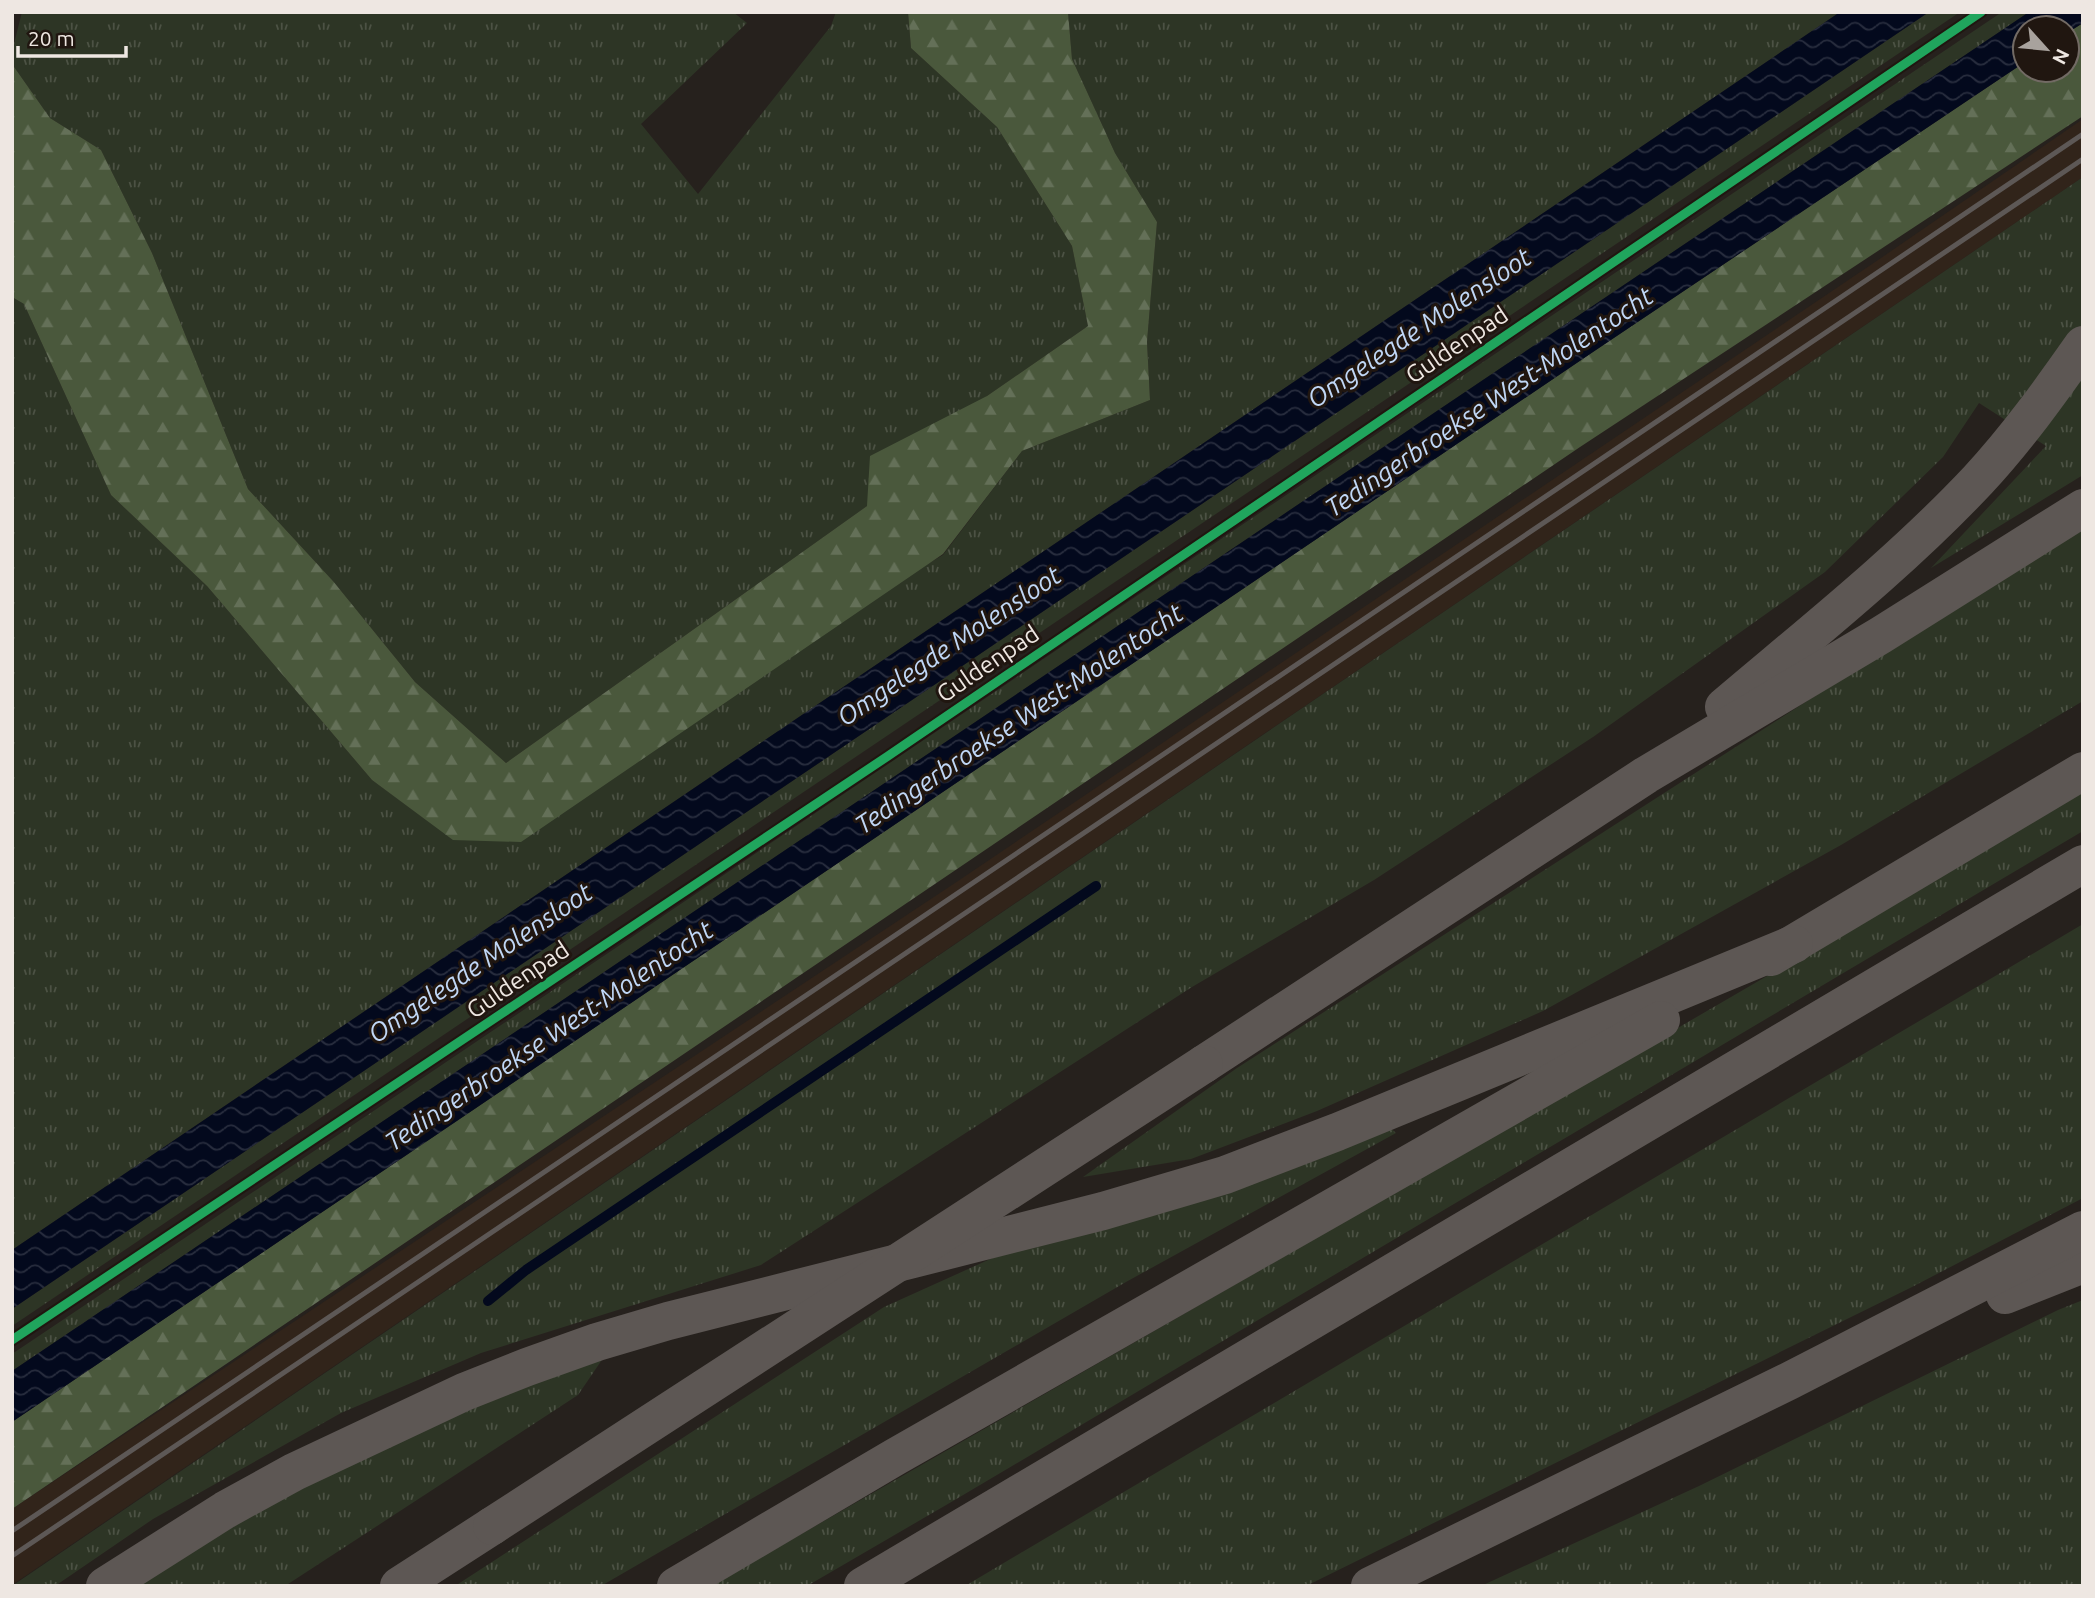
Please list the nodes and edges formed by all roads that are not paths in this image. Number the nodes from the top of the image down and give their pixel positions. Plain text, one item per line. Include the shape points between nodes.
1 (2083, 345) edge
2 (2083, 508) edge
3 (2083, 771) edge
4 (1646, 775) junction
5 (2083, 863) edge
6 (1794, 944) junction
7 (2083, 1230) edge
8 (2083, 1264) edge
9 (1789, 1381) junction
10 (105, 1586) edge
11 (399, 1586) edge
12 (676, 1586) edge
13 (863, 1586) edge
14 (1370, 1586) edge

1 - 4 highway via 2016,436 1936,523
2 - 4 highway
3 - 6 highway
4 - 11 highway, bridge
5 - 13 highway
6 - 10 highway via 1225,1175 1091,1214 668,1321 527,1367 294,1472
6 - 12 highway
7 - 9 highway
8 - 9 highway
9 - 14 highway

